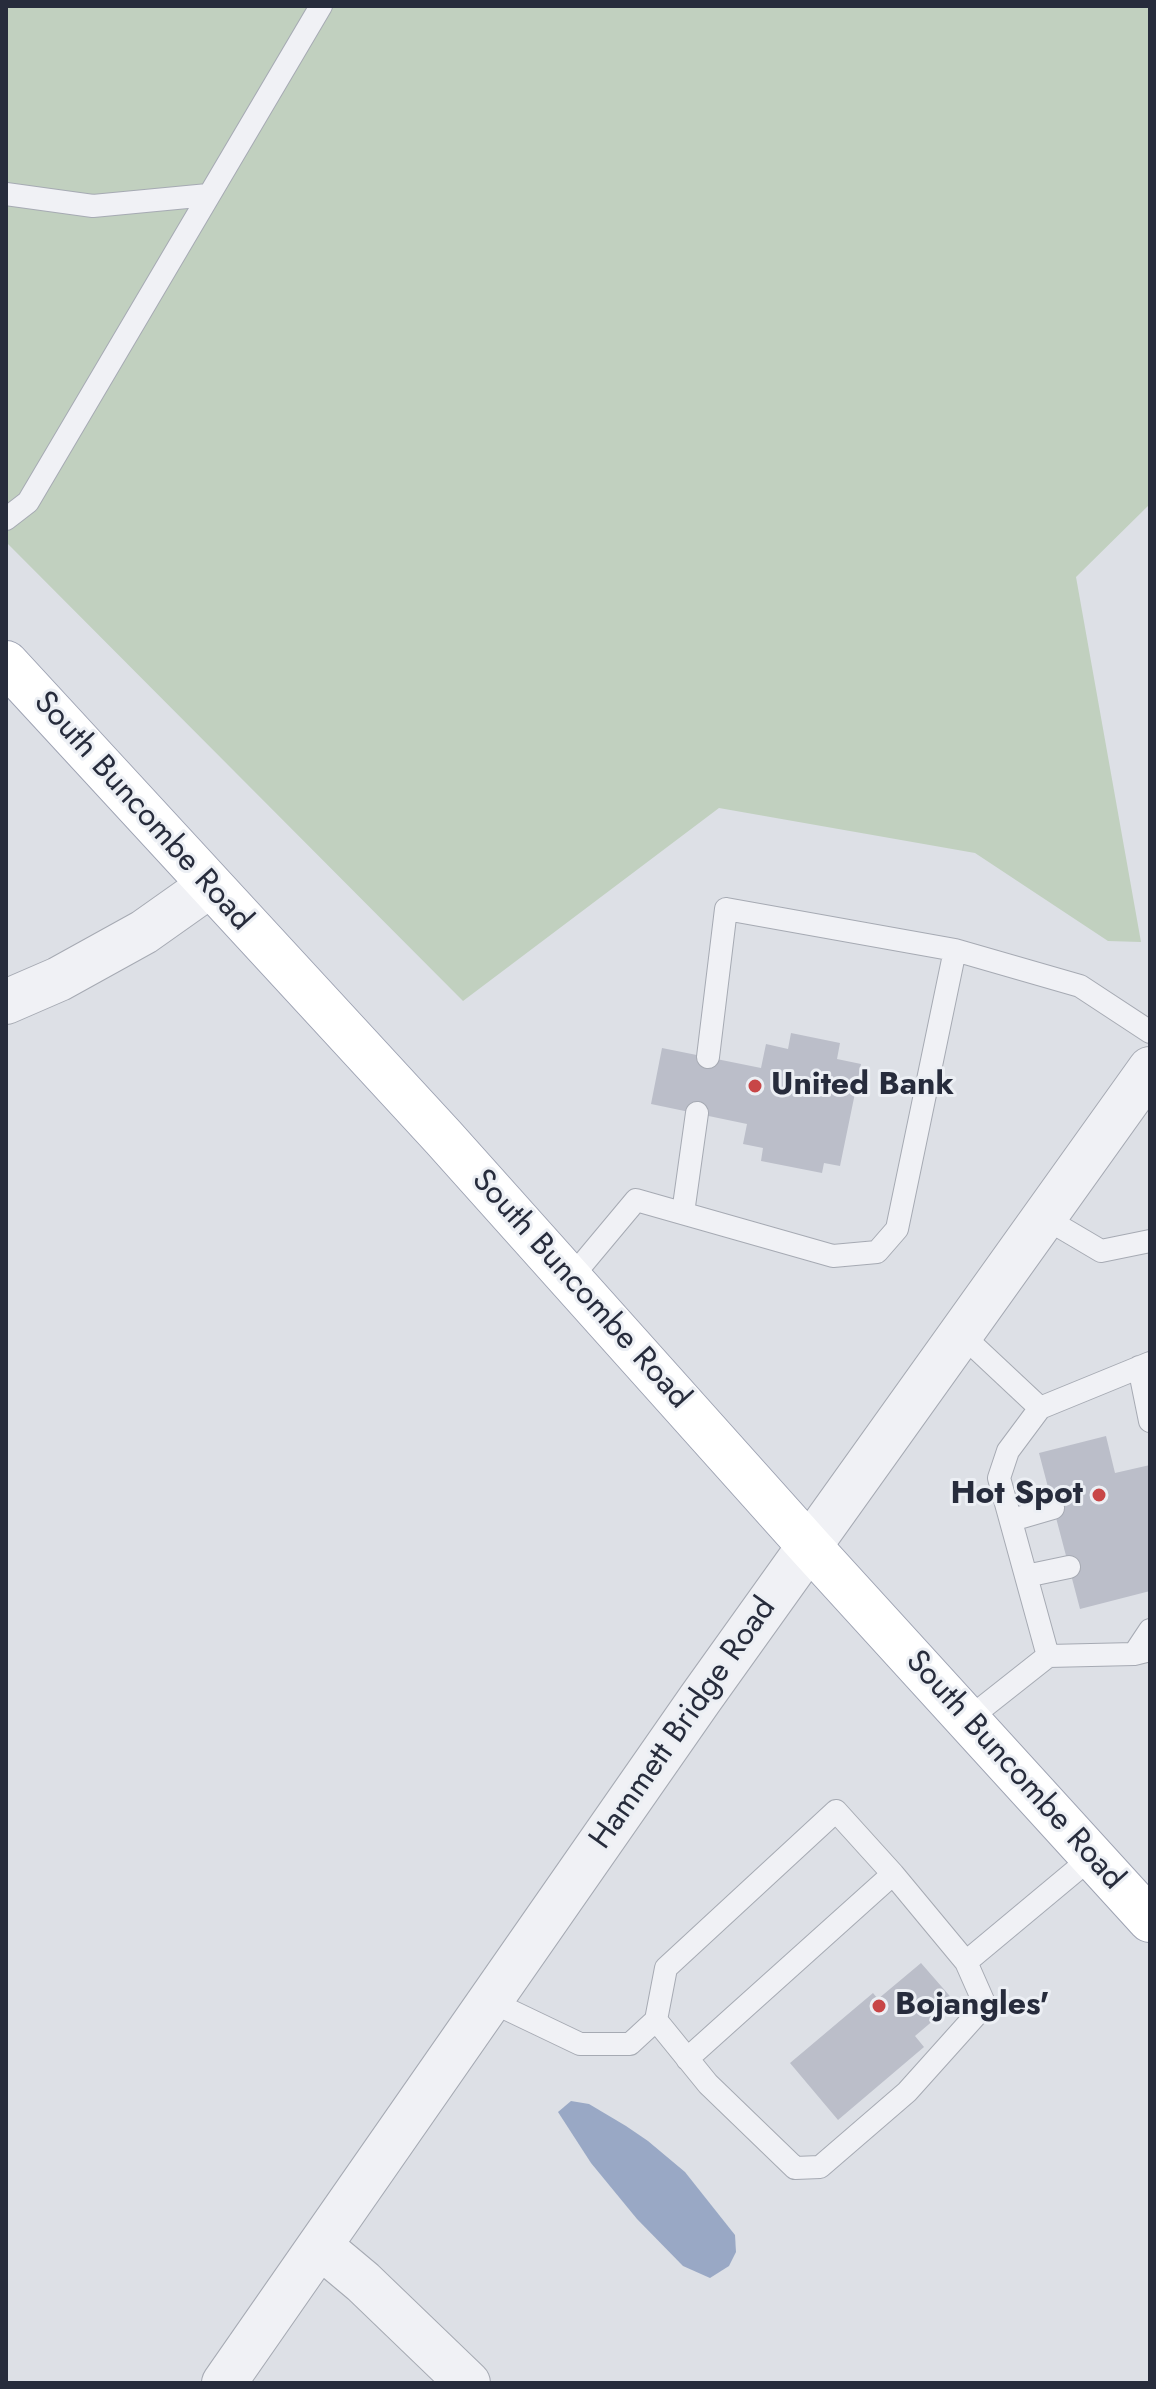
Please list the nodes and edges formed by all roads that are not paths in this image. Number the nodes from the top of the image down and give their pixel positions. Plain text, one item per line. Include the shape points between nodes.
1 (321, 6) edge
2 (6, 194) edge
3 (208, 195) junction
4 (6, 519) edge
5 (6, 663) edge
6 (209, 886) junction
7 (955, 950) junction
8 (6, 1002) edge
9 (1150, 1032) edge
10 (708, 1057) dead end
11 (1150, 1069) edge
12 (697, 1113) dead end
13 (683, 1213) junction
14 (1045, 1218) junction
15 (1150, 1241) edge
16 (570, 1279) junction
17 (961, 1334) junction
18 (1144, 1365) edge
19 (1040, 1408) junction
20 (1150, 1421) edge
21 (1053, 1508) dead end
22 (1012, 1520) junction
23 (810, 1547) junction
24 (1069, 1567) dead end
25 (1026, 1576) junction
26 (1150, 1630) edge
27 (1142, 1652) edge
28 (1048, 1656) junction
29 (967, 1720) junction
30 (1092, 1857) junction
31 (893, 1874) junction
32 (1150, 1920) edge
33 (966, 1962) junction
34 (490, 2001) junction
35 (656, 2020) junction
36 (687, 2059) junction
37 (320, 2246) junction
38 (224, 2383) edge
39 (468, 2383) edge

1 - 3 lane
2 - 3 lane via 93,206
3 - 4 lane via 28,502
5 - 6 main road, South Buncombe Road
6 - 8 street via 144,932
6 - 16 main road, South Buncombe Road
7 - 9 lane via 1080,986
7 - 10 lane via 726,909
7 - 13 lane via 897,1229 877,1252 833,1256
11 - 14 street, Hammett Bridge Road
12 - 13 lane
13 - 16 lane via 636,1200
14 - 15 lane via 1101,1251
14 - 17 street, Hammett Bridge Road
16 - 23 main road, South Buncombe Road
17 - 19 lane
17 - 23 street, Hammett Bridge Road
18 - 19 lane
18 - 20 lane
19 - 22 lane via 1008,1451 999,1478
21 - 22 lane
22 - 25 lane
23 - 29 main road, South Buncombe Road
23 - 34 street, Hammett Bridge Road
24 - 25 lane
25 - 28 lane
26 - 27 lane
27 - 28 lane
28 - 29 lane
29 - 30 main road, South Buncombe Road
30 - 32 main road, South Buncombe Road
30 - 33 lane
31 - 33 lane
31 - 35 lane via 836,1811 666,1968
31 - 36 lane
33 - 36 lane via 985,2005 907,2092 820,2167 795,2168
34 - 35 lane via 580,2044 630,2044
34 - 37 street, Hammett Bridge Road
35 - 36 lane
37 - 38 street, Hammett Bridge Road
37 - 39 street

